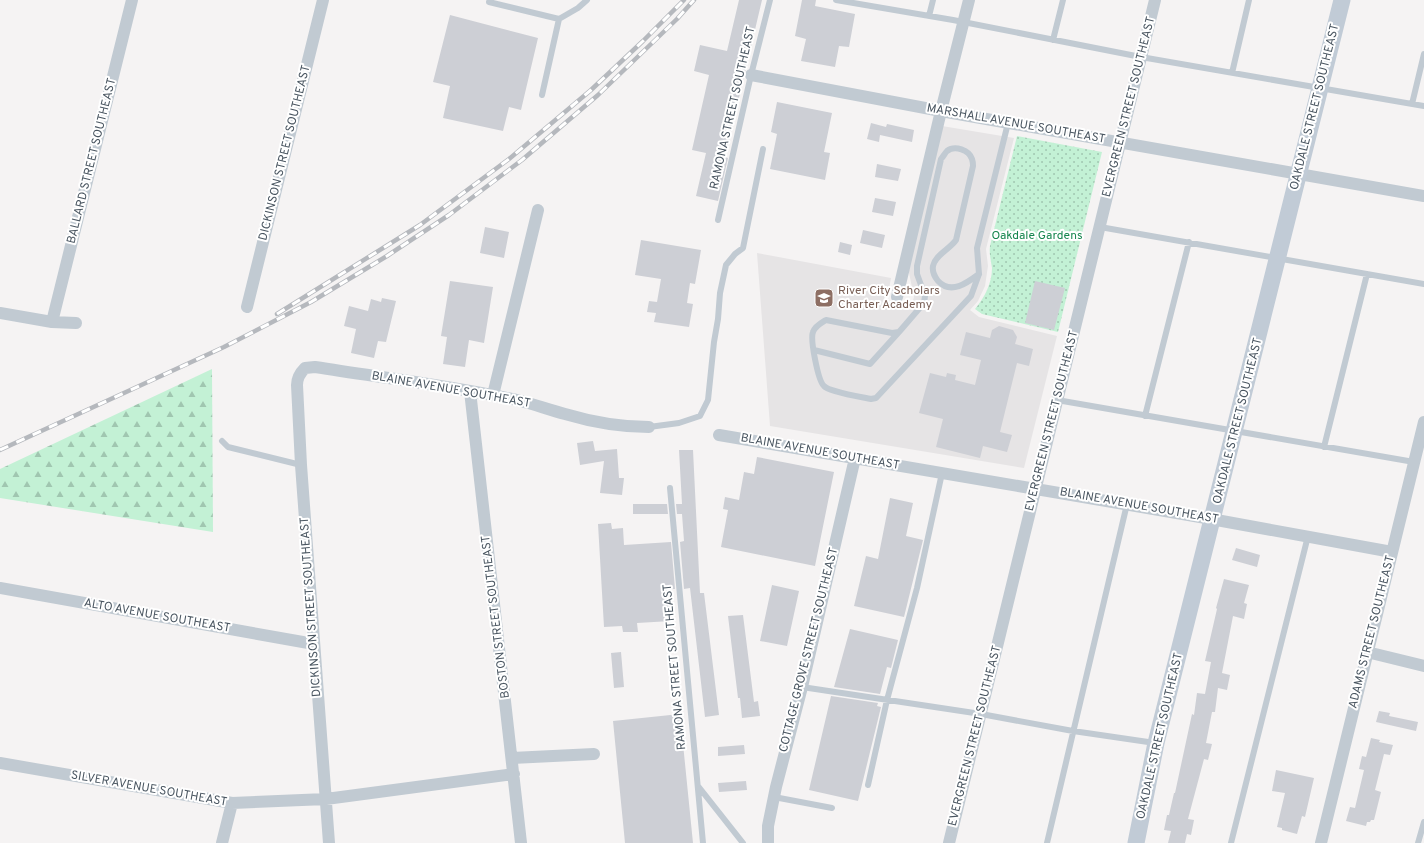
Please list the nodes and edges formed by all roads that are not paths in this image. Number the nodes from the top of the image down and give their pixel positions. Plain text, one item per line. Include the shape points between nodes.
1 (132, 0) edge
2 (323, 0) edge
3 (587, 0) edge
4 (770, 0) edge
5 (836, 0) edge
6 (933, 0) edge
7 (969, 0) edge
8 (1063, 0) edge
9 (1155, 0) edge
10 (1249, 0) edge
11 (1342, 0) edge
12 (489, 2) dead end
13 (929, 16) junction
14 (559, 19) junction
15 (964, 22) junction
16 (1053, 40) junction
17 (1424, 54) edge
18 (1141, 57) junction
19 (1232, 73) junction
20 (751, 75) junction
21 (1320, 87) junction
22 (542, 95) dead end
23 (1412, 104) junction
24 (1424, 106) edge
25 (941, 111) junction
26 (1008, 123) junction
27 (1121, 142) junction
28 (763, 149) dead end
29 (1299, 173) junction
30 (1424, 196) edge
31 (538, 210) dead end
32 (718, 220) dead end
33 (1100, 227) junction
34 (1189, 242) junction
35 (1278, 258) junction
36 (979, 274) junction
37 (1367, 274) junction
38 (1424, 284) edge
39 (897, 297) dead end
40 (247, 307) dead end
41 (0, 313) edge
42 (52, 322) junction
43 (76, 323) dead end
44 (900, 332) junction
45 (814, 350) junction
46 (301, 372) joint
47 (470, 391) junction
48 (493, 395) junction
49 (1057, 400) junction
50 (1145, 416) junction
51 (1424, 422) edge
52 (649, 427) joint
53 (1235, 431) junction
54 (720, 434) dead end
55 (222, 441) dead end
56 (1324, 447) junction
57 (855, 458) junction
58 (1414, 462) junction
59 (301, 465) junction
60 (942, 473) junction
61 (670, 488) dead end
62 (1035, 489) junction
63 (1127, 504) junction
64 (1213, 519) junction
65 (1308, 536) junction
66 (1392, 552) junction
67 (0, 588) edge
68 (314, 644) junction
69 (1367, 652) junction
70 (1424, 666) edge
71 (802, 687) junction
72 (887, 700) junction
73 (980, 714) junction
74 (1073, 731) junction
75 (1156, 743) junction
76 (594, 754) dead end
77 (512, 758) junction
78 (0, 763) edge
79 (514, 774) junction
80 (697, 785) junction
81 (868, 785) dead end
82 (774, 797) junction
83 (326, 799) junction
84 (232, 803) junction
85 (832, 808) dead end
86 (1424, 822) edge
87 (222, 843) edge
88 (329, 843) edge
89 (521, 843) edge
90 (702, 843) edge
91 (743, 843) edge
92 (768, 843) edge
93 (949, 843) edge
94 (1047, 843) edge
95 (1136, 843) edge
96 (1231, 843) edge
97 (1321, 843) edge
98 (1418, 843) edge

1 - 42 street, BALLARD STREET SOUTHEAST
2 - 40 street, DICKINSON STREET SOUTHEAST
3 - 14 lane
4 - 20 lane, RAMONA STREET SOUTHEAST
5 - 13 lane
6 - 13 lane
7 - 15 street
8 - 16 lane
9 - 18 street, EVERGREEN STREET SOUTHEAST
10 - 19 lane
11 - 21 street, OAKDALE STREET SOUTHEAST
12 - 14 lane
13 - 15 lane
14 - 22 lane
15 - 16 lane
15 - 25 street
16 - 18 lane
17 - 23 lane
18 - 19 lane
18 - 27 street, EVERGREEN STREET SOUTHEAST
19 - 21 lane
20 - 25 street, MARSHALL AVENUE SOUTHEAST
20 - 32 lane, RAMONA STREET SOUTHEAST
21 - 23 lane
21 - 29 street, OAKDALE STREET SOUTHEAST
23 - 24 lane
25 - 26 street, MARSHALL AVENUE SOUTHEAST
25 - 39 street
26 - 27 street, MARSHALL AVENUE SOUTHEAST
26 - 36 lane via 977,248
27 - 29 street, MARSHALL AVENUE SOUTHEAST
27 - 33 street, EVERGREEN STREET SOUTHEAST
28 - 52 lane via 743,248 726,266 720,293 708,400 700,416 679,423
29 - 30 street, MARSHALL AVENUE SOUTHEAST
29 - 35 street, OAKDALE STREET SOUTHEAST
31 - 48 street
33 - 34 lane
33 - 49 street, EVERGREEN STREET SOUTHEAST
34 - 35 lane
34 - 50 lane
35 - 37 lane
35 - 53 street, OAKDALE STREET SOUTHEAST
36 - 44 lane via 965,285 955,288 946,287 934,276 933,266 938,257 956,240 973,166 969,154 955,148 948,151 941,160 917,266 917,274 925,296 924,303
36 - 45 lane via 971,296 876,398 830,390 823,386 818,377
37 - 38 lane
37 - 56 lane
41 - 42 street
42 - 43 street
44 - 45 lane via 870,364
44 - 45 lane via 892,334 826,320 813,331
46 - 47 street, BLAINE AVENUE SOUTHEAST via 304,368 315,367
46 - 59 street, DICKINSON STREET SOUTHEAST via 297,380
47 - 48 street, BLAINE AVENUE SOUTHEAST
47 - 77 street, BOSTON STREET SOUTHEAST
48 - 52 street, BLAINE AVENUE SOUTHEAST via 593,420
49 - 50 lane
49 - 62 street, EVERGREEN STREET SOUTHEAST
50 - 53 lane
51 - 58 street, ADAMS STREET SOUTHEAST
53 - 56 lane
53 - 64 street, OAKDALE STREET SOUTHEAST
54 - 57 street, BLAINE AVENUE SOUTHEAST
55 - 59 lane via 228,447
56 - 58 lane
57 - 60 street, BLAINE AVENUE SOUTHEAST
57 - 71 street, COTTAGE GROVE STREET SOUTHEAST
58 - 66 street, ADAMS STREET SOUTHEAST
59 - 68 street, DICKINSON STREET SOUTHEAST
60 - 62 street, BLAINE AVENUE SOUTHEAST
60 - 72 lane
61 - 80 lane, RAMONA STREET SOUTHEAST
62 - 63 street, BLAINE AVENUE SOUTHEAST
62 - 73 street, EVERGREEN STREET SOUTHEAST
63 - 64 street, BLAINE AVENUE SOUTHEAST
63 - 74 lane
64 - 65 street, BLAINE AVENUE SOUTHEAST
64 - 75 street, OAKDALE STREET SOUTHEAST
65 - 66 street, BLAINE AVENUE SOUTHEAST
65 - 96 lane
66 - 69 street, ADAMS STREET SOUTHEAST
67 - 68 street, ALTO AVENUE SOUTHEAST
68 - 83 street, DICKINSON STREET SOUTHEAST
69 - 70 street
69 - 97 street, ADAMS STREET SOUTHEAST
71 - 72 lane
71 - 82 street, COTTAGE GROVE STREET SOUTHEAST
72 - 73 lane
72 - 81 lane
73 - 74 lane
73 - 93 street, EVERGREEN STREET SOUTHEAST
74 - 75 lane
74 - 94 lane
75 - 95 street, OAKDALE STREET SOUTHEAST
76 - 77 street
77 - 79 street, BOSTON STREET SOUTHEAST
78 - 84 street, SILVER AVENUE SOUTHEAST
79 - 83 street, SILVER AVENUE SOUTHEAST
79 - 89 street, BOSTON STREET SOUTHEAST
80 - 90 lane, RAMONA STREET SOUTHEAST
80 - 91 lane
82 - 85 lane
82 - 92 street, COTTAGE GROVE STREET SOUTHEAST via 768,826
83 - 84 street, SILVER AVENUE SOUTHEAST
83 - 88 street, DICKINSON STREET SOUTHEAST
84 - 87 street
86 - 98 lane

